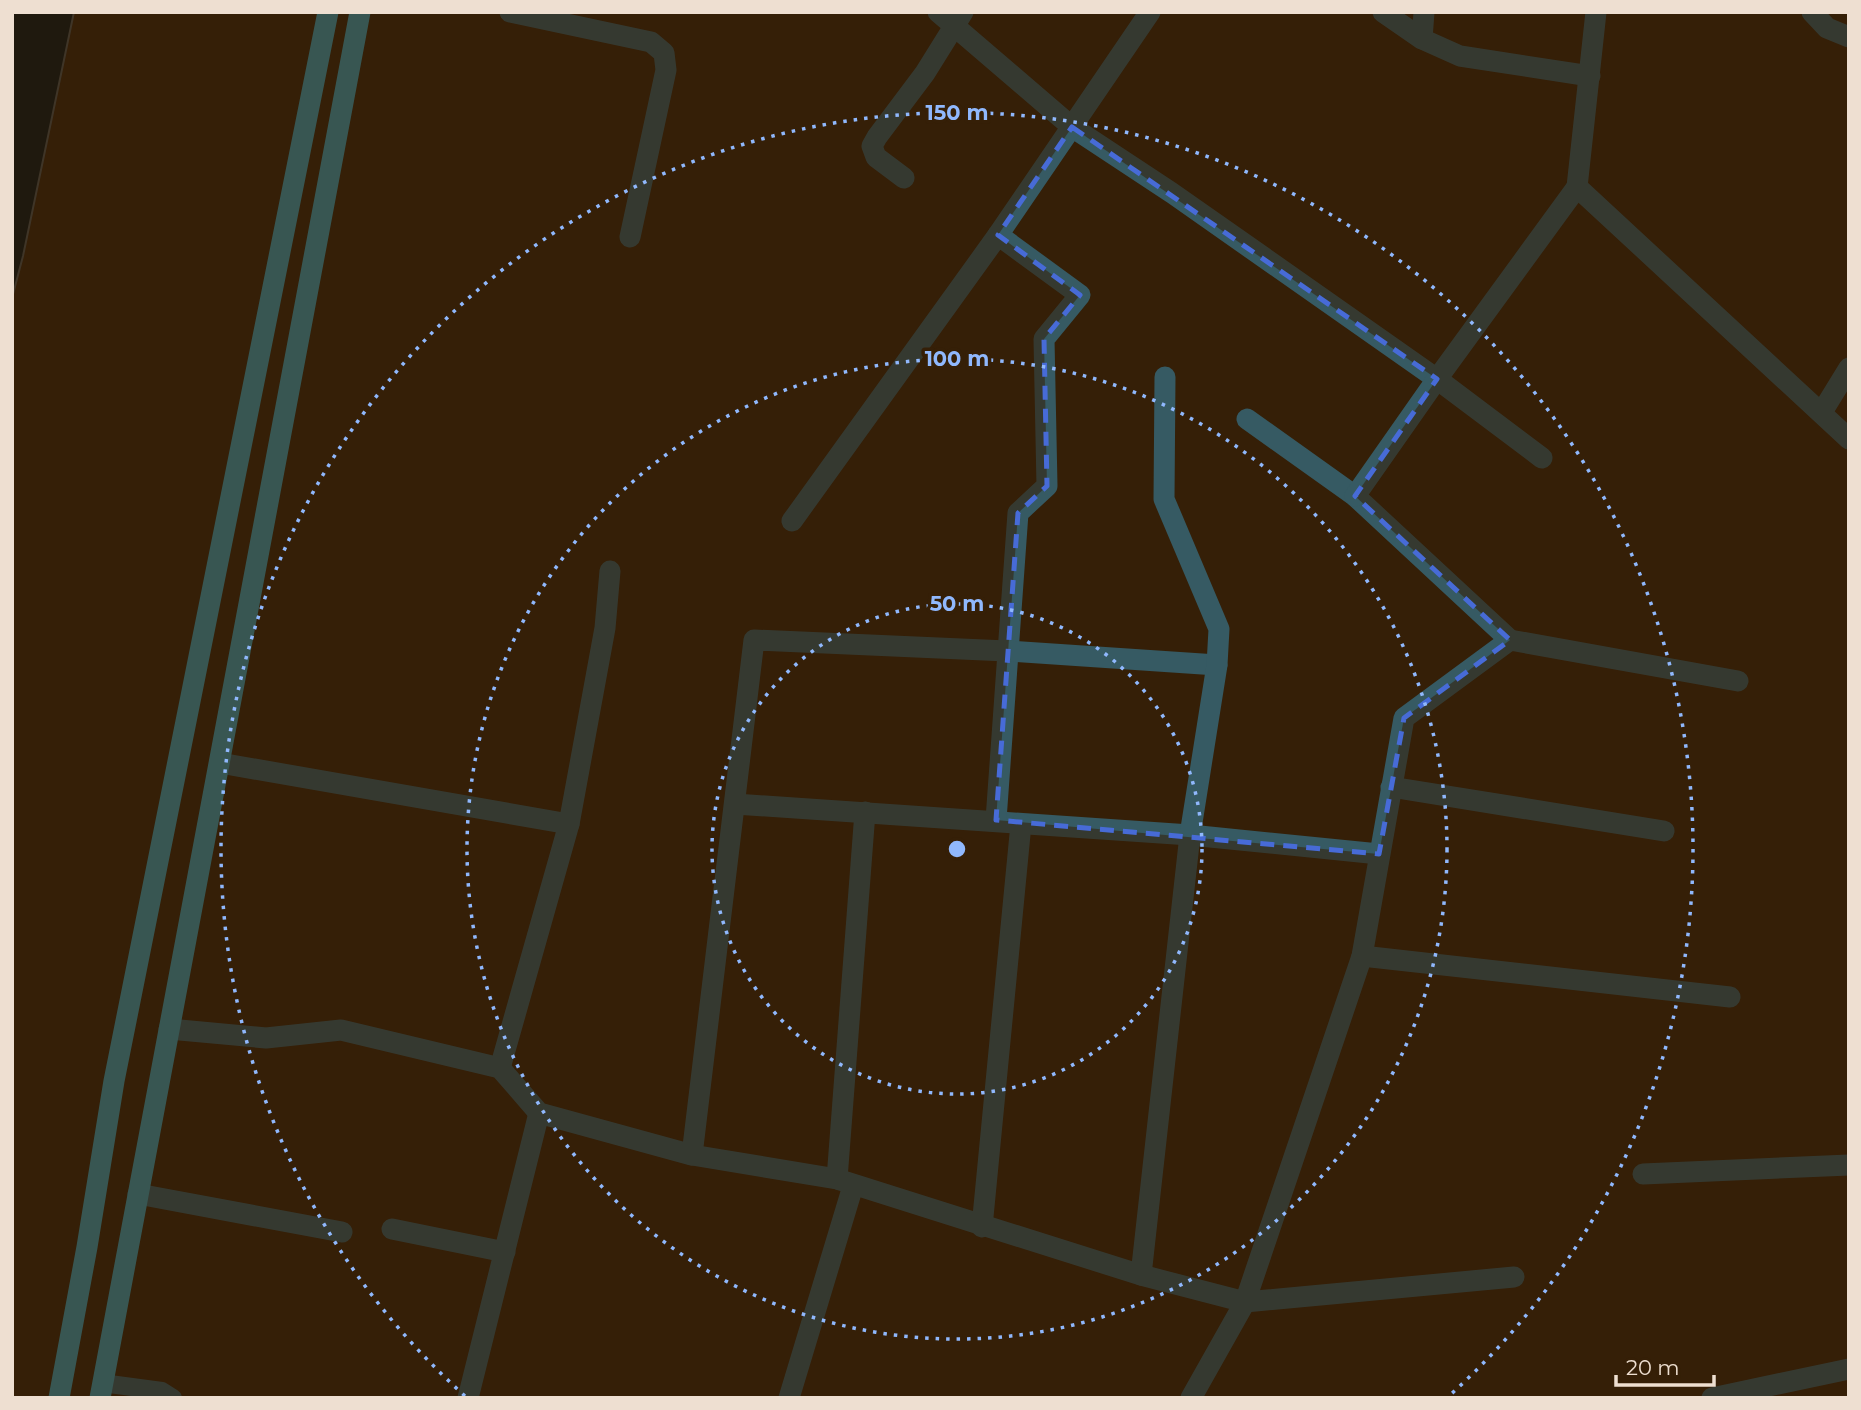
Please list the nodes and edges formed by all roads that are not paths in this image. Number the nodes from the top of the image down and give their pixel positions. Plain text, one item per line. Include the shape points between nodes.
1 (328, 12) edge
2 (360, 12) edge
3 (510, 12) edge
4 (938, 12) edge
5 (1150, 12) edge
6 (1383, 12) edge
7 (1424, 12) edge
8 (1596, 12) edge
9 (1812, 12) edge
10 (959, 19) edge
11 (1849, 37) edge
12 (1422, 39) junction
13 (1590, 76) junction
14 (1072, 127) junction
15 (904, 178) dead end
16 (1577, 187) junction
17 (998, 235) junction
18 (630, 237) dead end
19 (1849, 368) edge
20 (1165, 377) dead end
21 (1437, 379) junction
22 (1822, 412) junction
23 (1247, 419) dead end
24 (1849, 439) edge
25 (1542, 458) dead end
26 (1355, 496) junction
27 (792, 521) dead end
28 (610, 571) dead end
29 (1510, 640) junction
30 (1007, 651) junction
31 (1217, 665) junction
32 (1738, 681) dead end
33 (220, 763) junction
34 (1391, 787) junction
35 (735, 804) junction
36 (865, 812) junction
37 (996, 820) junction
38 (569, 824) junction
39 (1021, 824) junction
40 (1664, 831) dead end
41 (1191, 835) junction
42 (1379, 854) junction
43 (1362, 956) junction
44 (1730, 997) dead end
45 (169, 1029) junction
46 (500, 1068) junction
47 (539, 1113) junction
48 (692, 1155) junction
49 (1849, 1165) edge
50 (1643, 1174) dead end
51 (845, 1182) junction
52 (138, 1194) junction
53 (982, 1227) junction
54 (392, 1229) dead end
55 (342, 1232) dead end
56 (505, 1252) junction
57 (1141, 1275) junction
58 (1514, 1277) dead end
59 (1245, 1302) junction
60 (1849, 1369) edge
61 (101, 1390) edge
62 (59, 1398) edge
63 (173, 1398) edge
64 (468, 1398) edge
65 (789, 1398) edge
66 (1191, 1398) edge
67 (1712, 1398) edge

1 - 62 highway via 114,1081
2 - 33 highway
3 - 18 street via 651,42 664,53 666,70
4 - 10 street
5 - 14 street
6 - 12 street
7 - 12 street
8 - 13 street
9 - 11 street via 1827,28
10 - 14 street
10 - 15 street via 872,146 876,157
12 - 13 street via 1460,56
13 - 16 street
14 - 17 street
14 - 21 street
16 - 21 street
16 - 22 street
17 - 27 street
17 - 30 street via 1080,295 1044,339 1047,486 1018,513
19 - 22 street
20 - 31 street via 1164,499 1219,629
21 - 25 street
21 - 26 street
22 - 24 street
23 - 26 street
26 - 29 street
28 - 38 street via 605,628
29 - 32 street
29 - 34 street via 1404,718
30 - 31 street
30 - 35 street via 754,640
30 - 37 street
31 - 41 street
33 - 38 street
33 - 45 highway
34 - 40 street
34 - 42 street
35 - 36 street
35 - 48 street
36 - 37 street
36 - 51 street
37 - 39 street
38 - 46 street
39 - 41 street
39 - 53 street
41 - 42 street
41 - 57 street
42 - 43 street
43 - 44 street
43 - 59 street
45 - 46 street via 267,1038 341,1030
45 - 52 highway
46 - 47 street
47 - 48 street
47 - 56 street
48 - 51 street
49 - 50 street
51 - 53 street
51 - 65 street
52 - 55 street
52 - 61 highway
53 - 57 street
54 - 56 street
56 - 64 street
57 - 59 street
58 - 59 street
59 - 66 street
60 - 67 street
61 - 63 lane via 162,1391

